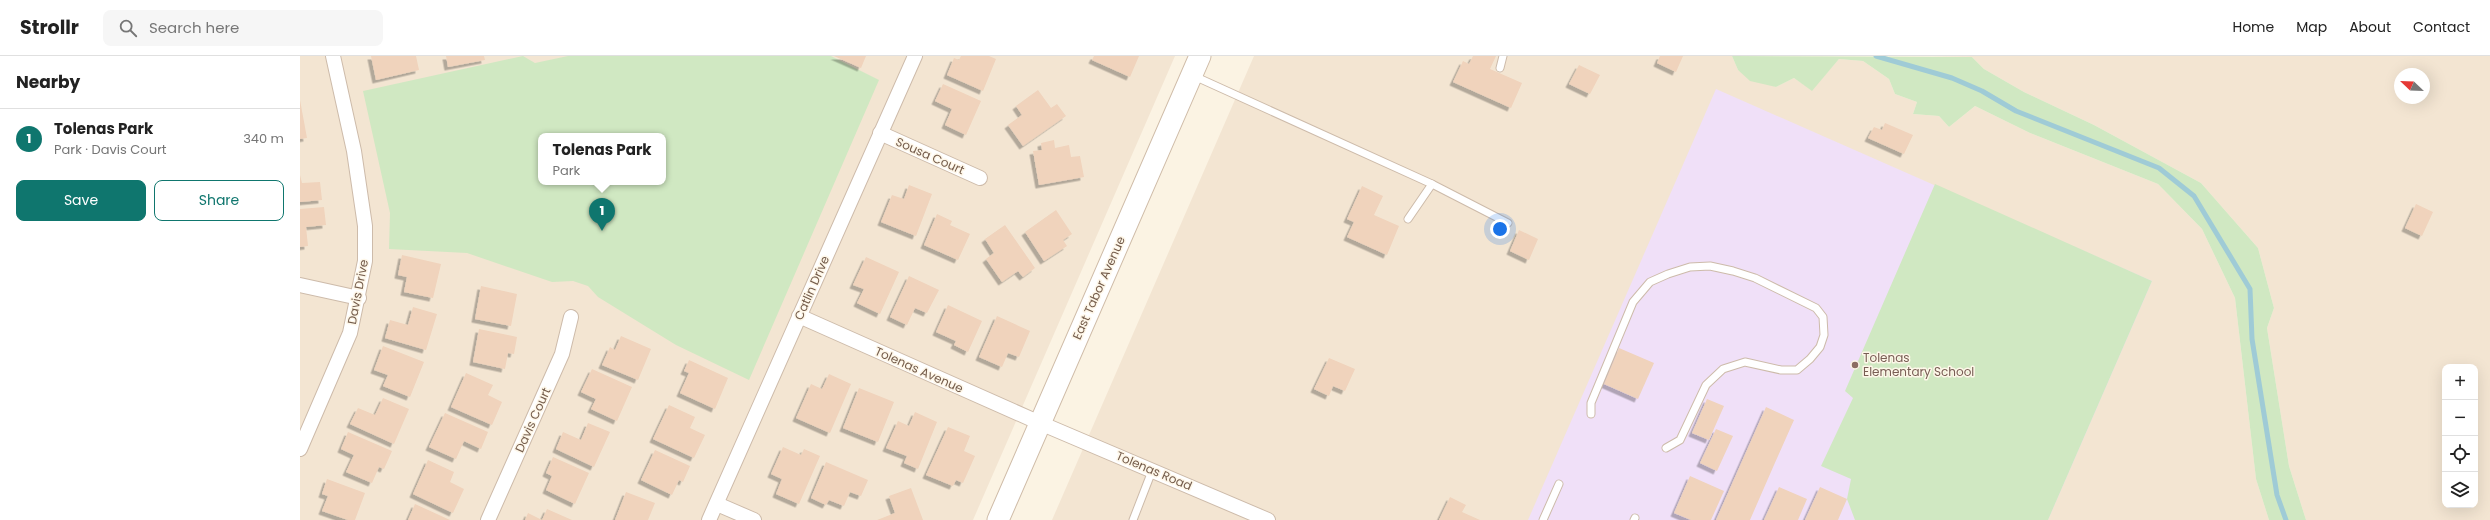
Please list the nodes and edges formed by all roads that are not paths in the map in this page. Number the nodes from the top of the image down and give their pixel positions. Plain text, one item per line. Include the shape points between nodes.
1 (333, 56) edge
2 (915, 56) edge
3 (1200, 56) edge
4 (1503, 56) edge
5 (1500, 68) dead end
6 (1192, 75) junction
7 (880, 134) junction
8 (980, 178) dead end
9 (1432, 184) junction
10 (1408, 219) dead end
11 (1508, 223) dead end
12 (300, 285) edge
13 (359, 298) junction
14 (799, 316) junction
15 (571, 317) dead end
16 (1590, 414) dead end
17 (1040, 423) junction
18 (1666, 448) dead end
19 (300, 449) edge
20 (1152, 471) junction
21 (1559, 484) dead end
22 (717, 504) junction
23 (488, 520) edge
24 (710, 520) edge
25 (754, 520) edge
26 (998, 520) edge
27 (1133, 520) edge
28 (1268, 520) edge
29 (1543, 520) edge

1 - 13 street, Davis Drive via 354,151 365,226 365,260
2 - 7 street, Catlin Drive
3 - 6 main road, East Tabor Avenue
4 - 5 lane
6 - 9 lane
6 - 17 main road, East Tabor Avenue
7 - 8 street, Sousa Court
7 - 14 street, Catlin Drive
9 - 10 lane
9 - 11 lane
12 - 13 street
13 - 19 street, Davis Drive via 350,333
14 - 17 street, Tolenas Avenue
14 - 22 street, Catlin Drive
15 - 23 street, Davis Court via 562,354
16 - 18 lane via 1591,403 1633,302 1641,291 1656,280 1690,267 1710,266 1755,278 1816,308 1823,317 1824,335 1820,347 1810,359 1797,370 1781,370 1745,362 1723,369 1706,385 1680,440
17 - 20 street, Tolenas Road
17 - 26 main road, East Tabor Avenue
20 - 27 lane
20 - 28 street, Tolenas Road
21 - 29 lane
22 - 24 street, Catlin Drive
22 - 25 street

